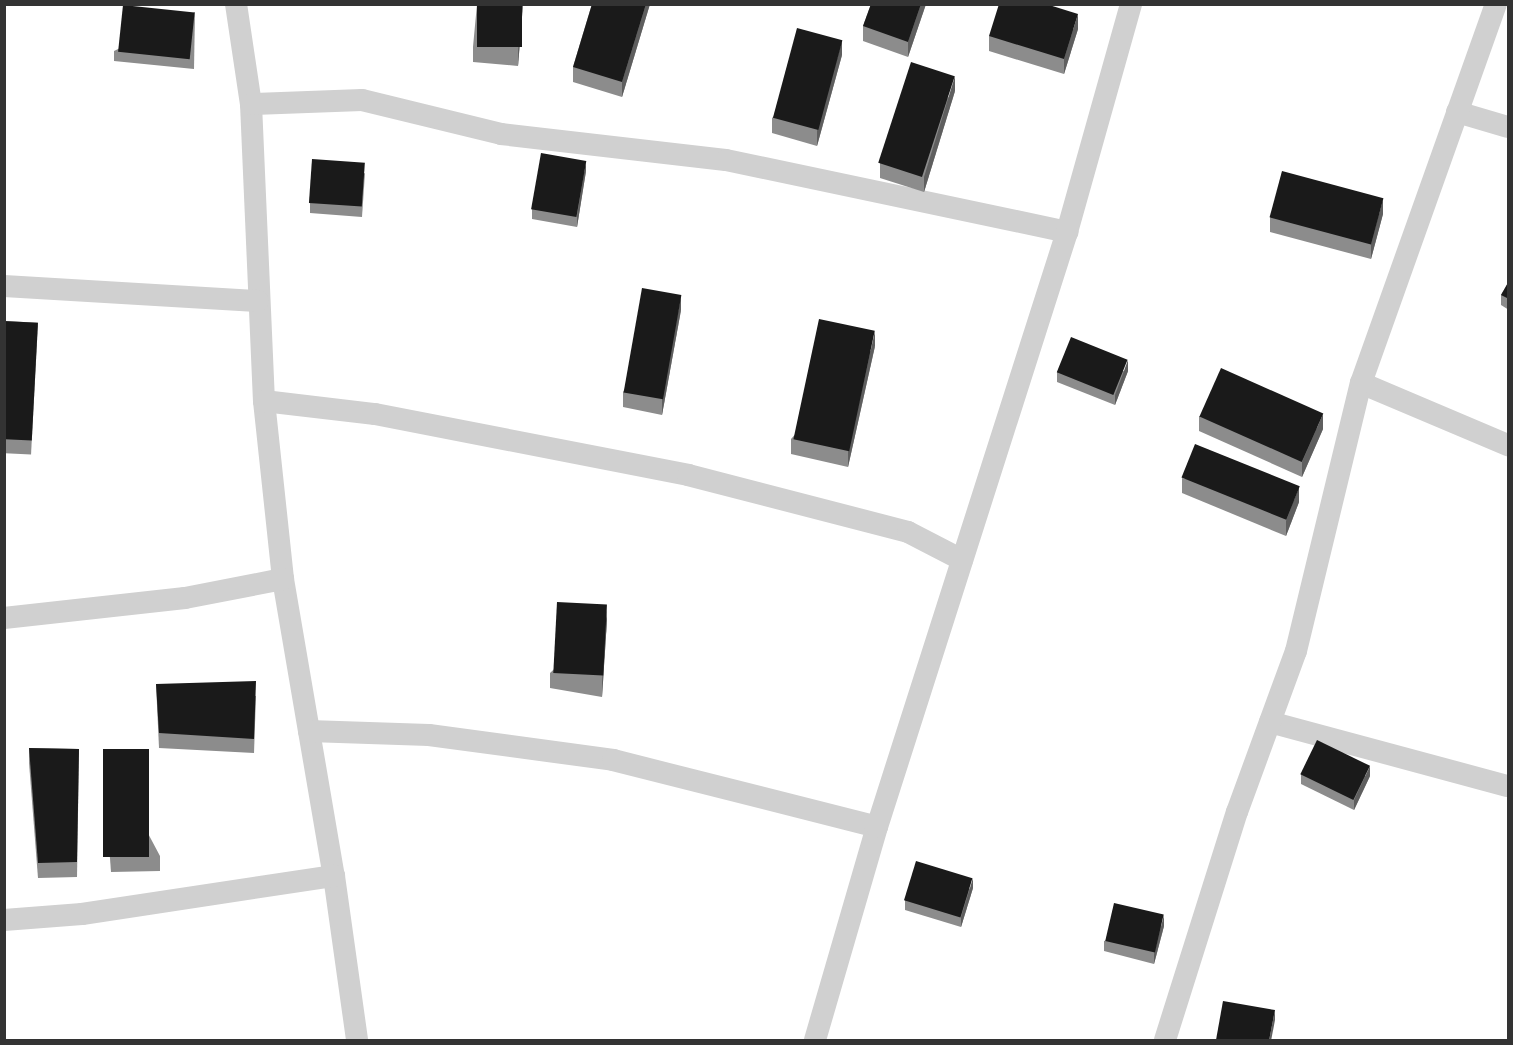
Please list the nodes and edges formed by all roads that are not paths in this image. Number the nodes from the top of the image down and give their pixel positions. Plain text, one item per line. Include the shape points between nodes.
1 (236, 4) edge
2 (1131, 4) edge
3 (1496, 4) edge
4 (251, 104) junction
5 (1457, 112) junction
6 (1509, 127) edge
7 (1067, 232) junction
8 (4, 286) edge
9 (258, 301) junction
10 (1361, 382) junction
11 (264, 401) junction
12 (1509, 445) edge
13 (962, 560) junction
14 (283, 579) junction
15 (4, 618) edge
16 (1270, 722) junction
17 (309, 731) junction
18 (1509, 786) edge
19 (877, 827) junction
20 (334, 876) junction
21 (4, 920) edge
22 (357, 1041) edge
23 (815, 1041) edge
24 (1165, 1041) edge

1 - 4 street
2 - 7 street
3 - 5 street
4 - 7 street via 362,100 501,134 726,159
4 - 9 street
5 - 6 street
5 - 10 street
7 - 13 street
8 - 9 street
9 - 11 street
10 - 12 street
10 - 16 street via 1296,651
11 - 13 street via 375,414 688,475 908,532
11 - 14 street
13 - 19 street
14 - 15 street via 185,598
14 - 17 street
16 - 18 street
16 - 24 street via 1237,812
17 - 19 street via 429,735 614,760
17 - 20 street
19 - 23 street
20 - 21 street via 82,914
20 - 22 street

